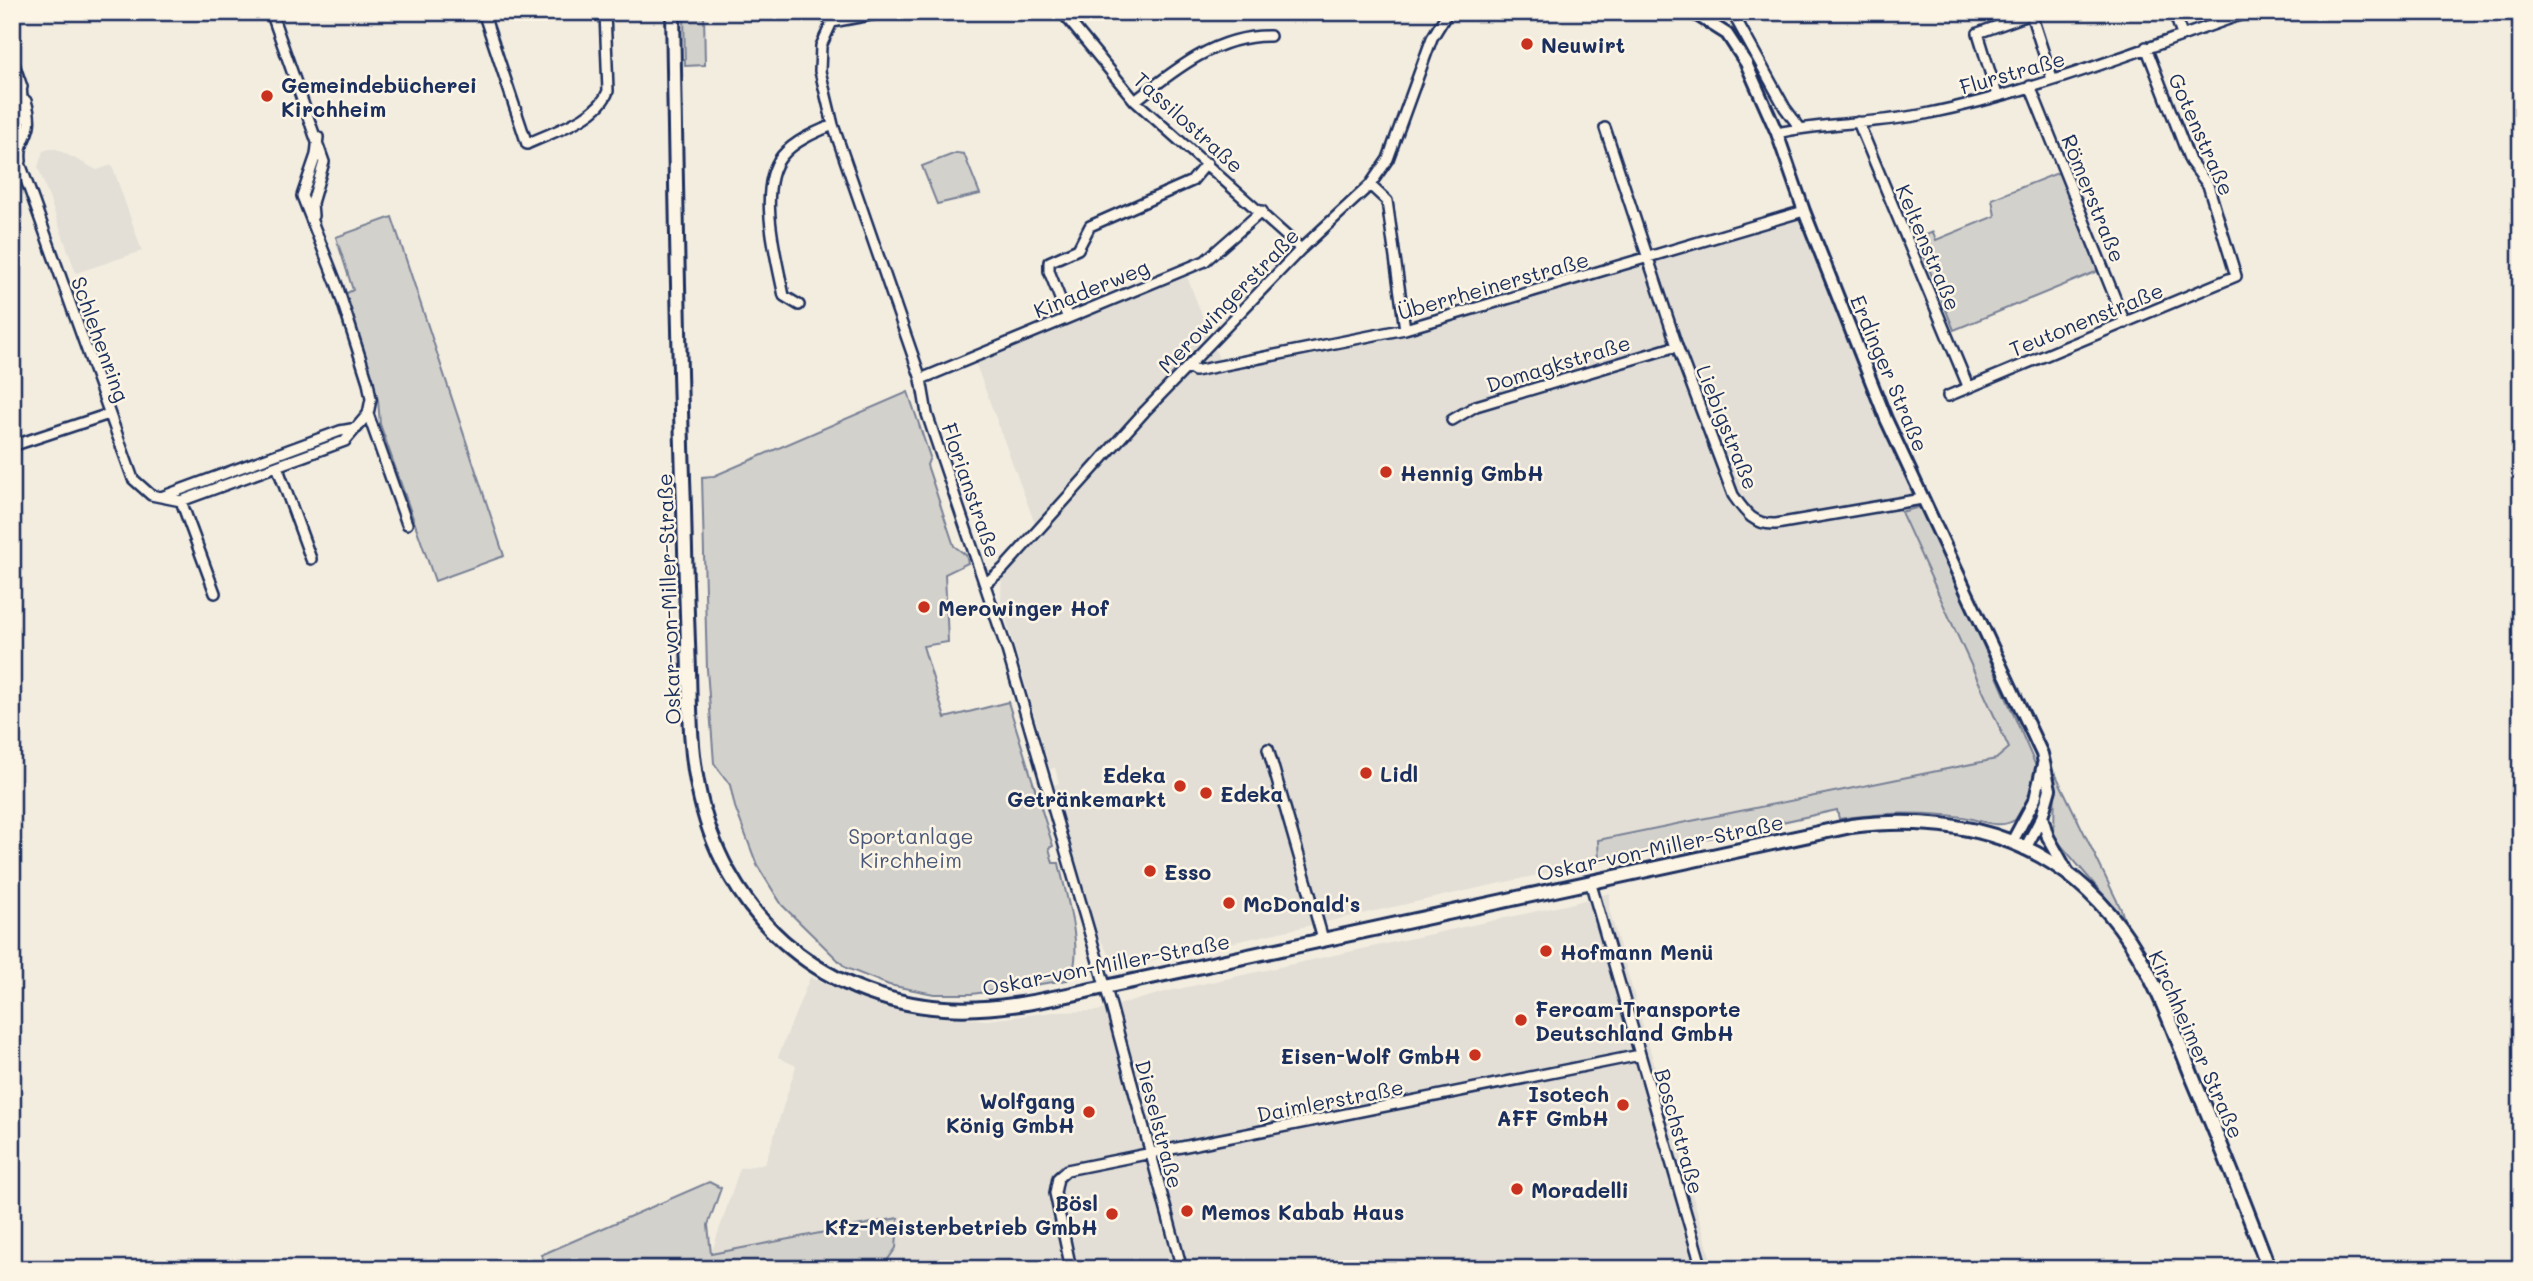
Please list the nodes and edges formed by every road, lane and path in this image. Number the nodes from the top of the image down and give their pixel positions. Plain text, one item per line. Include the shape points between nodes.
1 (271, 12) edge
2 (483, 12) edge
3 (605, 12) edge
4 (673, 12) edge
5 (820, 12) edge
6 (887, 12) edge
7 (1062, 12) edge
8 (1448, 12) edge
9 (1692, 12) edge
10 (1732, 12) edge
11 (2174, 12) edge
12 (2249, 12) edge
13 (832, 22) junction
14 (1739, 25) junction
15 (1727, 34) junction
16 (2182, 35) junction
17 (1270, 36) dead end
18 (2146, 47) junction
19 (12, 58) edge
20 (2052, 79) junction
21 (2030, 86) junction
22 (1997, 95) junction
23 (1135, 101) junction
24 (1858, 122) junction
25 (833, 125) junction
26 (1605, 128) dead end
27 (1800, 128) junction
28 (1777, 133) junction
29 (1207, 163) junction
30 (1370, 185) junction
31 (1262, 211) junction
32 (1804, 211) junction
33 (1301, 249) junction
34 (1650, 259) junction
35 (2236, 276) joint
36 (799, 305) dead end
37 (1067, 316) junction
38 (2125, 323) junction
39 (1405, 329) junction
40 (1677, 346) junction
41 (1188, 367) junction
42 (921, 379) junction
43 (1968, 386) junction
44 (1948, 396) dead end
45 (109, 414) junction
46 (368, 414) junction
47 (1452, 420) dead end
48 (358, 428) junction
49 (12, 446) edge
50 (277, 466) junction
51 (161, 497) junction
52 (1922, 499) junction
53 (181, 501) junction
54 (407, 524) dead end
55 (311, 559) dead end
56 (986, 583) junction
57 (215, 593) dead end
58 (1268, 749) dead end
59 (2043, 761) junction
60 (2042, 817) junction
61 (2012, 842) junction
62 (2025, 849) junction
63 (2069, 874) junction
64 (1590, 881) junction
65 (1323, 939) junction
66 (1105, 987) junction
67 (1640, 1055) junction
68 (1149, 1153) junction
69 (1071, 1269) edge
70 (1182, 1269) edge
71 (1702, 1269) edge
72 (2269, 1269) edge

1 - 46 street via 318,137 302,196 368,382
2 - 3 street via 527,144 604,101 608,91
4 - 66 main road, Oskar-von-Miller-Straße via 691,725 697,784 714,845 741,895 776,936 815,967 871,994 920,1005 1002,1007
5 - 13 street
6 - 13 street
7 - 23 street, Tassilostraße
8 - 30 street, Merowingerstraße via 1432,38 1388,159
9 - 15 street, Erdinger Straße
10 - 14 street
11 - 16 street
12 - 16 street, Flurstraße
13 - 25 street, Florianstraße via 821,46 820,71
14 - 15 street
14 - 27 street
15 - 28 street, Erdinger Straße via 1746,63
16 - 18 street, Flurstraße
17 - 23 street via 1234,41 1185,62
18 - 20 street, Flurstraße
18 - 35 street, Gotenstraße via 2190,161 2208,185
19 - 45 street, Schlehenring via 21,84 23,115 13,140
20 - 21 street, Flurstraße
20 - 22 street via 2031,14 1978,33
21 - 22 street, Flurstraße
21 - 38 street, Römerstraße
22 - 24 street, Flurstraße via 1924,114
23 - 29 street, Tassilostraße
24 - 27 street, Flurstraße
24 - 43 street, Keltenstraße
25 - 36 street via 812,133 781,157 770,189 770,219 784,296
25 - 42 street, Florianstraße
26 - 34 street, Liebigstraße
27 - 28 street, Flurstraße
28 - 32 street, Erdinger Straße
29 - 31 street, Tassilostraße
29 - 37 street via 1192,181 1090,226 1078,248 1049,262
30 - 33 street, Merowingerstraße
30 - 39 street via 1387,201
31 - 33 street, Tassilostraße
31 - 37 street, Kinaderweg via 1205,261
32 - 34 street, Überrheinerstraße
32 - 52 street, Erdinger Straße
33 - 41 street, Merowingerstraße
34 - 39 street, Überrheinerstraße
34 - 40 street, Liebigstraße
35 - 38 street, Teutonenstraße
37 - 42 street, Kinaderweg
38 - 43 street, Teutonenstraße
39 - 41 street, Überrheinerstraße via 1195,371
40 - 47 street, Domagkstraße via 1476,406
40 - 52 street, Liebigstraße via 1733,495 1747,515 1776,524
41 - 56 street, Merowingerstraße
42 - 56 street, Florianstraße via 927,414
43 - 44 street, Teutonenstraße
45 - 49 street
45 - 51 street, Schlehenring via 133,479 142,489
46 - 48 street
46 - 54 street
48 - 50 street via 345,441
48 - 51 street
50 - 53 street
50 - 55 street
51 - 53 street, Schlehenring
52 - 59 street, Erdinger Straße
53 - 57 street
56 - 66 street, Florianstraße
58 - 65 street
59 - 60 street, Erdinger Straße via 2050,789
59 - 61 street via 2035,799
60 - 62 street, Erdinger Straße
60 - 63 street
61 - 62 main road, Kirchheimer Straße
61 - 64 main road, Oskar-von-Miller-Straße via 1935,822 1878,822
62 - 63 main road, Kirchheimer Straße
63 - 72 main road, Kirchheimer Straße via 2120,928 2145,969
64 - 65 main road, Oskar-von-Miller-Straße
64 - 67 street, Boschstraße
65 - 66 main road, Oskar-von-Miller-Straße
66 - 68 street, Dieselstraße
67 - 68 street, Daimlerstraße
67 - 71 street, Boschstraße
68 - 69 street, Daimlerstraße via 1067,1170 1058,1178 1055,1193
68 - 70 street, Dieselstraße

